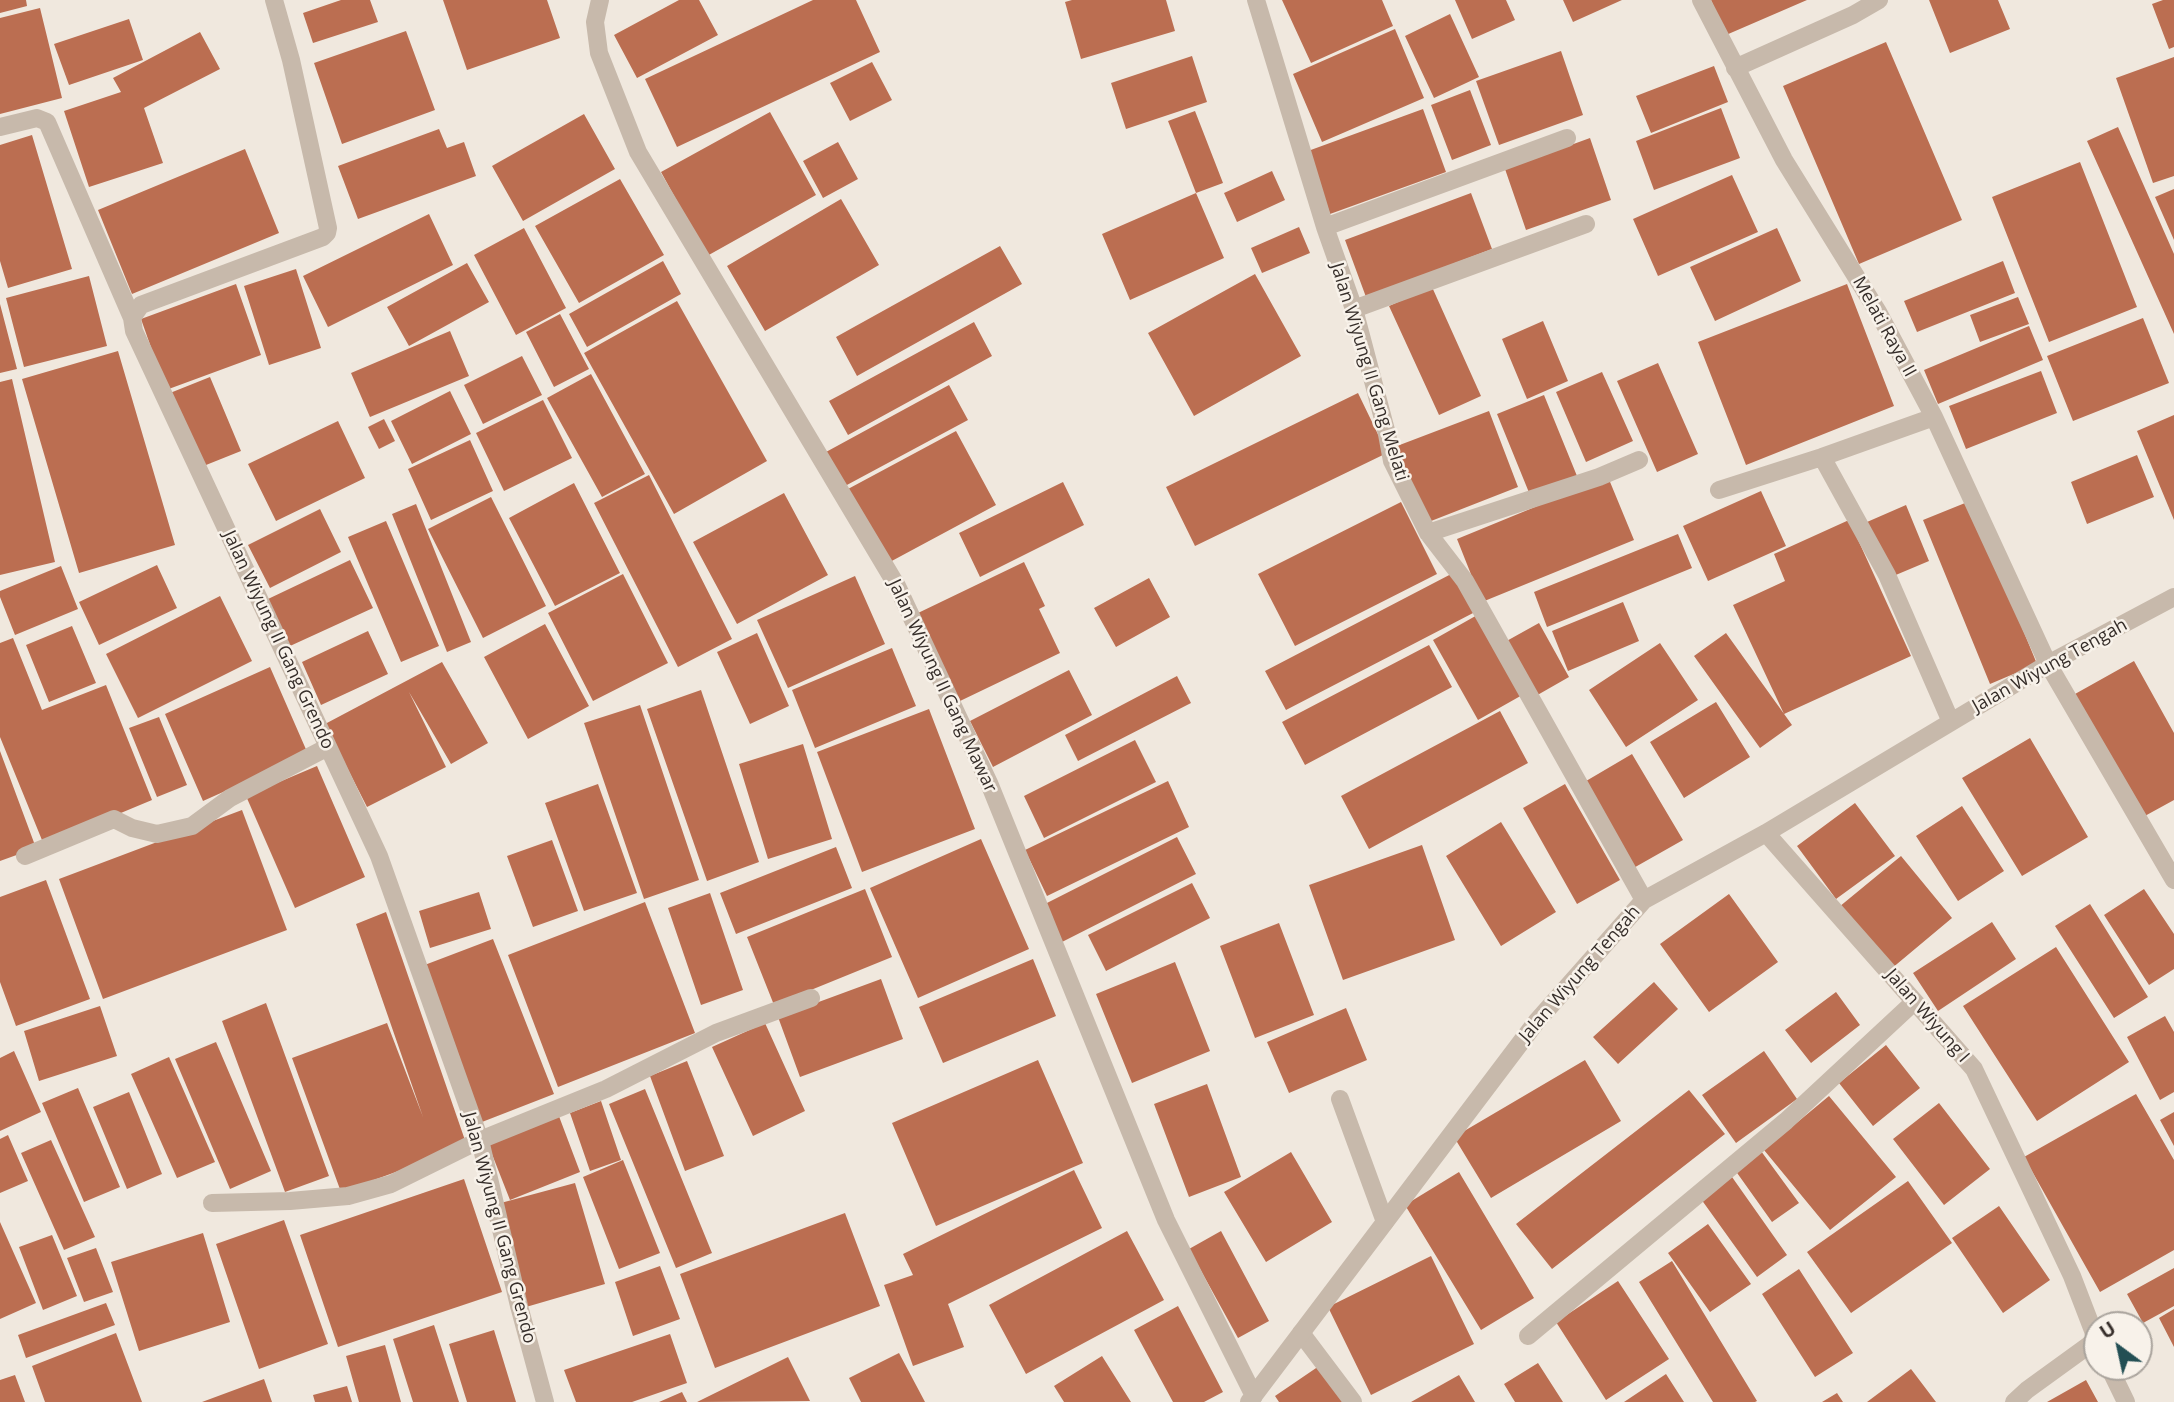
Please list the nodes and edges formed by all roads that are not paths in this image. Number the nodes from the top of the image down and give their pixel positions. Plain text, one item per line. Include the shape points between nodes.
1 (274, 0) edge
2 (600, 0) edge
3 (1256, 0) edge
4 (1701, 0) edge
5 (1880, 0) edge
6 (1735, 68) junction
7 (0, 127) edge
8 (1567, 138) dead end
9 (1586, 224) dead end
10 (1325, 227) junction
11 (1354, 309) junction
12 (132, 317) junction
13 (1934, 417) junction
14 (1822, 457) junction
15 (1639, 460) dead end
16 (1719, 490) dead end
17 (1428, 533) junction
18 (2174, 597) edge
19 (2048, 664) junction
20 (1951, 722) junction
21 (328, 747) junction
22 (1766, 833) junction
23 (25, 856) dead end
24 (2174, 880) edge
25 (1644, 900) junction
26 (811, 998) dead end
27 (1914, 1002) junction
28 (1340, 1098) dead end
29 (480, 1140) junction
30 (212, 1203) dead end
31 (1385, 1222) junction
32 (2086, 1311) edge
33 (1301, 1333) junction
34 (1528, 1336) dead end
35 (2083, 1350) edge
36 (2116, 1381) edge
37 (1252, 1399) edge
38 (545, 1402) edge
39 (1353, 1402) edge
40 (2014, 1402) edge
41 (2126, 1402) edge

1 - 12 street via 327,233 141,305
2 - 37 street, Jalan Wiyung II Gang Mawar via 595,22 599,53 638,152 897,586 989,783 1166,1220
3 - 10 street, Jalan Wiyung II Gang Melati
4 - 6 street, Melati Raya II
5 - 6 street
6 - 13 street, Melati Raya II
7 - 12 street, Jalan Wiyung II Gang Grendo via 37,118 47,122
8 - 10 street
9 - 11 street
10 - 11 street, Jalan Wiyung II Gang Melati
11 - 17 street, Jalan Wiyung II Gang Melati via 1392,461
12 - 21 street, Jalan Wiyung II Gang Grendo via 134,331
13 - 14 street
13 - 19 street, Melati Raya II
14 - 16 street
14 - 20 street via 1887,575
15 - 17 street
17 - 25 street, Jalan Wiyung II Gang Melati via 1465,581
18 - 19 street, Jalan Wiyung Tengah
19 - 20 street, Jalan Wiyung Tengah
19 - 24 street, Melati Raya II
20 - 22 street, Jalan Wiyung Tengah
21 - 23 street via 230,798 191,826 157,834 114,819
21 - 29 street, Jalan Wiyung II Gang Grendo via 379,856
22 - 25 street, Jalan Wiyung Tengah
22 - 27 street, Jalan Wiyung I
25 - 31 street, Jalan Wiyung Tengah via 1537,1021
26 - 29 street via 716,1033 606,1089
27 - 32 street, Jalan Wiyung I via 1974,1069
27 - 34 street via 1786,1121
28 - 31 street
29 - 30 street via 391,1184 348,1196
29 - 38 street, Jalan Wiyung II Gang Grendo
31 - 33 street, Jalan Wiyung Tengah
33 - 37 street, Jalan Wiyung Tengah
33 - 39 street
35 - 40 street
36 - 41 street

